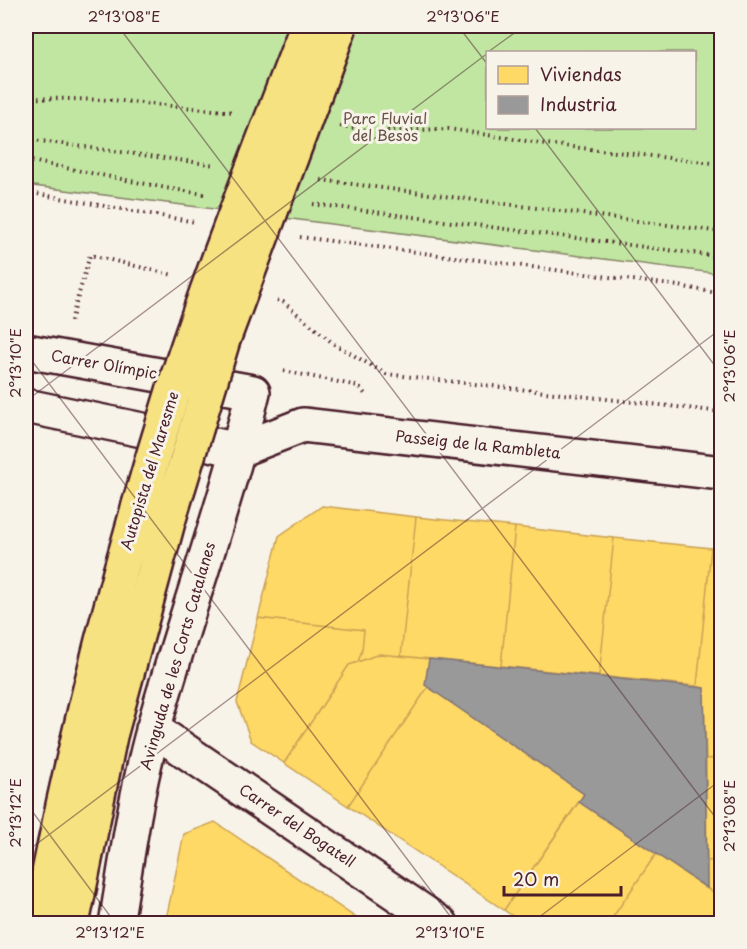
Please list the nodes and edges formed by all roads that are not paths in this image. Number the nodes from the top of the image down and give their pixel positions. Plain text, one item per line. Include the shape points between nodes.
1 (340, 26) edge
2 (305, 32) dead end
3 (26, 351) edge
4 (253, 392) joint
5 (207, 395) junction
6 (26, 405) edge
7 (239, 450) junction
8 (722, 472) edge
9 (140, 500) junction
10 (153, 729) junction
11 (39, 924) edge
12 (72, 924) edge
13 (116, 924) edge
14 (441, 924) edge

1 - 5 highway, bridge via 223,340
2 - 9 highway, Autopista del Maresme, bridge via 237,208
3 - 4 street, Carrer Olímpic
4 - 7 street, Avinguda de les Corts Catalanes
5 - 9 highway, bridge
5 - 12 highway, bridge via 110,736
6 - 7 street
7 - 8 street, Passeig de la Rambleta via 303,425
7 - 10 street, Avinguda de les Corts Catalanes
9 - 11 highway, Autopista del Maresme, bridge via 89,688
10 - 13 street, Avinguda de les Corts Catalanes
10 - 14 street, Carrer del Bogatell

